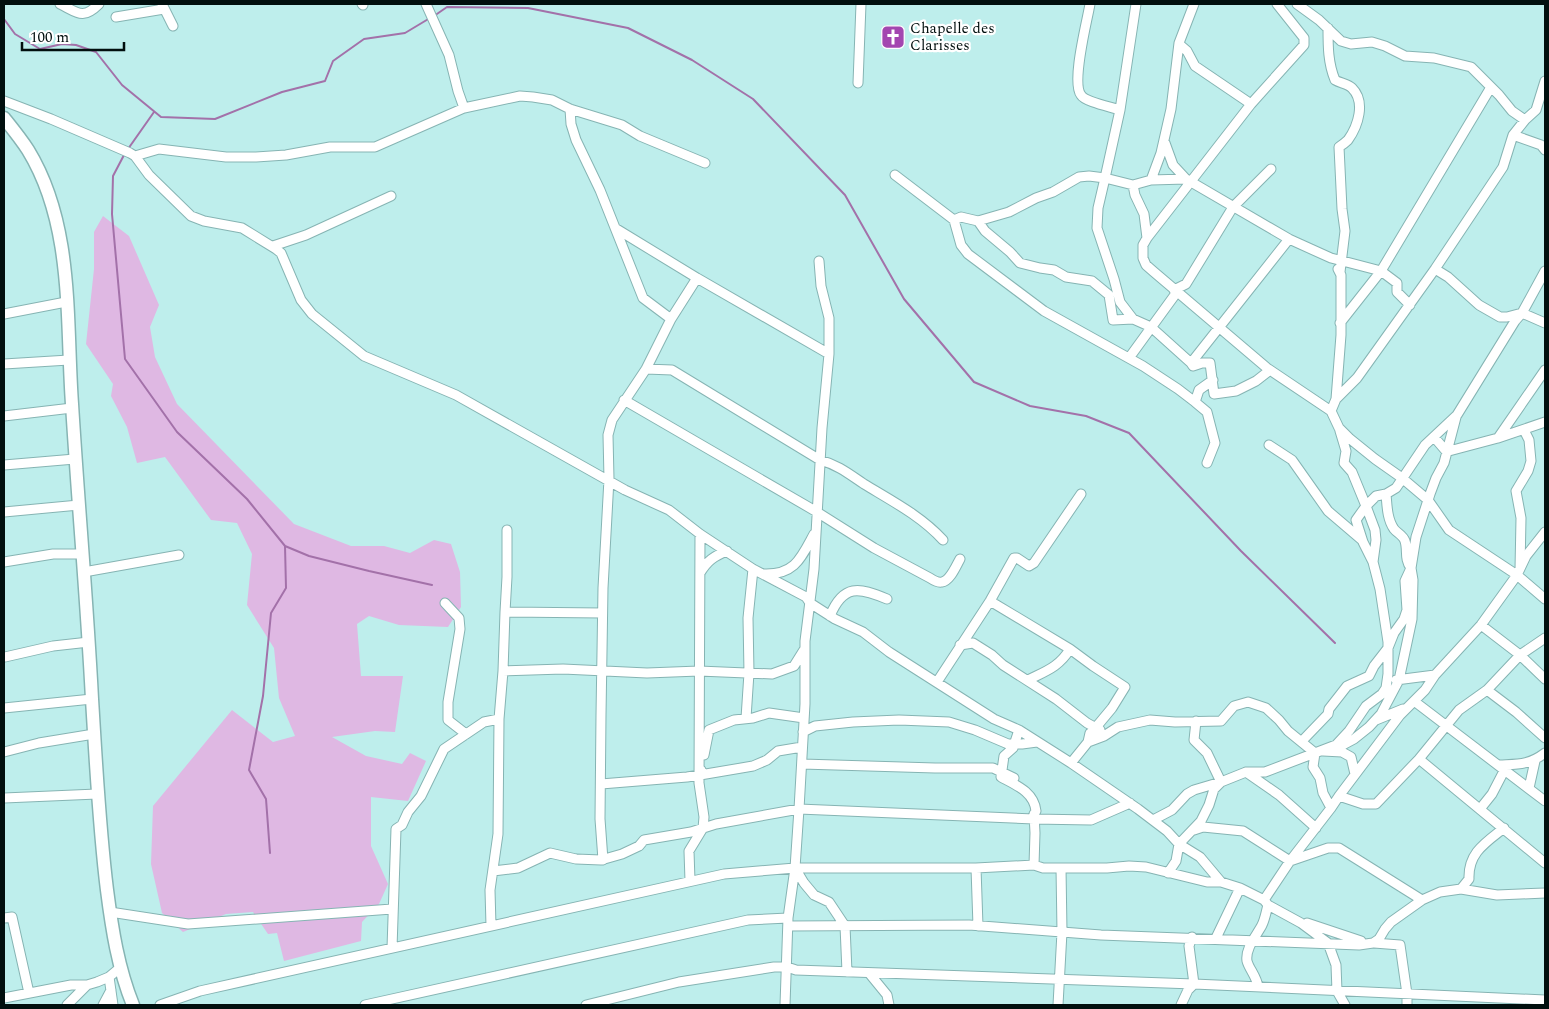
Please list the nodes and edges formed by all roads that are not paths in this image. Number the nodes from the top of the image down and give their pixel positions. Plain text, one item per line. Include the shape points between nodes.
1 (60, 4) edge
2 (99, 4) edge
3 (426, 4) edge
4 (861, 4) edge
5 (1090, 4) edge
6 (1136, 4) edge
7 (1194, 4) edge
8 (1276, 4) edge
9 (1297, 4) edge
10 (163, 6) edge
11 (116, 17) dead end
12 (173, 26) dead end
13 (1328, 28) junction
14 (1180, 45) junction
15 (1545, 80) edge
16 (858, 83) dead end
17 (1491, 87) junction
18 (4, 102) edge
19 (1252, 104) junction
20 (464, 108) junction
21 (570, 109) junction
22 (1120, 110) junction
23 (4, 118) edge
24 (1525, 120) junction
25 (1513, 135) junction
26 (1164, 140) junction
27 (1545, 150) edge
28 (135, 156) junction
29 (704, 163) dead end
30 (1271, 169) dead end
31 (895, 175) dead end
32 (1105, 178) junction
33 (1150, 180) junction
34 (1188, 180) junction
35 (1134, 185) junction
36 (391, 196) dead end
37 (1233, 207) junction
38 (954, 220) junction
39 (978, 221) junction
40 (615, 228) junction
41 (1147, 238) junction
42 (1289, 239) junction
43 (273, 246) junction
44 (1331, 258) junction
45 (1340, 260) junction
46 (819, 261) dead end
47 (1435, 269) junction
48 (1381, 270) junction
49 (1340, 272) junction
50 (1545, 272) edge
51 (697, 278) junction
52 (1176, 292) junction
53 (66, 302) junction
54 (1410, 305) junction
55 (1522, 313) junction
56 (4, 314) edge
57 (1133, 318) junction
58 (672, 320) junction
59 (1340, 323) junction
60 (1545, 323) edge
61 (1152, 327) junction
62 (1218, 328) junction
63 (829, 354) junction
64 (1129, 358) junction
65 (69, 360) junction
66 (1191, 363) junction
67 (4, 364) edge
68 (646, 369) junction
69 (1270, 370) junction
70 (1545, 370) edge
71 (1213, 380) junction
72 (1336, 399) junction
73 (624, 400) junction
74 (1194, 402) junction
75 (72, 408) junction
76 (1331, 411) junction
77 (1456, 415) junction
78 (4, 416) edge
79 (1545, 422) edge
80 (1339, 428) junction
81 (1524, 430) junction
82 (1434, 437) junction
83 (1498, 438) junction
84 (1269, 445) dead end
85 (1446, 451) junction
86 (75, 459) junction
87 (820, 460) junction
88 (1207, 463) dead end
89 (4, 465) edge
90 (1402, 478) junction
91 (608, 479) junction
92 (1081, 494) dead end
93 (1386, 494) junction
94 (1428, 500) junction
95 (79, 505) junction
96 (1366, 506) junction
97 (4, 512) edge
98 (817, 512) junction
99 (507, 530) dead end
100 (816, 532) junction
101 (1545, 532) edge
102 (700, 534) junction
103 (943, 540) dead end
104 (1364, 542) junction
105 (727, 551) junction
106 (83, 554) junction
107 (179, 555) dead end
108 (960, 559) dead end
109 (4, 562) edge
110 (1373, 562) junction
111 (1411, 568) junction
112 (757, 571) junction
113 (84, 572) junction
114 (1518, 572) junction
115 (700, 573) junction
116 (1545, 599) edge
117 (887, 600) dead end
118 (990, 601) junction
119 (445, 603) dead end
120 (810, 603) junction
121 (505, 612) junction
122 (602, 613) junction
123 (830, 616) junction
124 (1481, 625) junction
125 (1545, 638) edge
126 (89, 642) junction
127 (960, 645) junction
128 (1388, 648) junction
129 (1070, 649) junction
130 (805, 650) junction
131 (1520, 655) junction
132 (5, 657) edge
133 (788, 668) junction
134 (503, 671) junction
135 (601, 671) junction
136 (699, 671) junction
137 (749, 673) junction
138 (1435, 676) junction
139 (804, 678) junction
140 (1545, 679) edge
141 (1028, 680) junction
142 (1399, 680) junction
143 (1388, 681) junction
144 (937, 682) junction
145 (1487, 690) junction
146 (92, 699) junction
147 (1414, 701) junction
148 (4, 708) edge
149 (1406, 708) junction
150 (746, 718) junction
151 (804, 718) junction
152 (499, 719) junction
153 (1196, 721) junction
154 (1375, 721) junction
155 (1446, 725) junction
156 (1019, 730) junction
157 (1100, 730) junction
158 (803, 732) junction
159 (94, 734) junction
160 (466, 734) junction
161 (1545, 738) edge
162 (1302, 741) junction
163 (1037, 742) junction
164 (1088, 742) junction
165 (1014, 744) junction
166 (802, 747) junction
167 (4, 752) edge
168 (1319, 752) junction
169 (1545, 753) edge
170 (1419, 759) junction
171 (1535, 761) junction
172 (1071, 763) junction
173 (802, 764) junction
174 (1502, 767) junction
175 (1002, 771) junction
176 (1246, 772) junction
177 (1355, 774) junction
178 (700, 775) junction
179 (1014, 778) dead end
180 (1221, 782) junction
181 (601, 784) junction
182 (1529, 788) junction
183 (97, 794) junction
184 (1339, 796) junction
185 (4, 798) edge
186 (1545, 800) edge
187 (1130, 803) junction
188 (1332, 808) junction
189 (799, 809) junction
190 (1480, 809) junction
191 (1034, 819) junction
192 (1153, 820) junction
193 (703, 828) junction
194 (1316, 828) junction
195 (1504, 828) junction
196 (1192, 831) junction
197 (1179, 844) junction
198 (603, 860) junction
199 (1290, 861) junction
200 (1545, 863) edge
201 (1034, 865) junction
202 (795, 868) junction
203 (976, 868) junction
204 (1061, 868) junction
205 (493, 871) junction
206 (1168, 873) junction
207 (690, 881) junction
208 (1221, 882) junction
209 (1240, 888) junction
210 (1461, 889) junction
211 (1545, 892) edge
212 (1422, 900) junction
213 (1266, 902) junction
214 (392, 909) junction
215 (110, 912) junction
216 (4, 918) edge
217 (1294, 919) junction
218 (788, 922) junction
219 (491, 926) junction
220 (845, 926) junction
221 (978, 926) junction
222 (1062, 932) junction
223 (1192, 937) junction
224 (1216, 938) junction
225 (1253, 940) junction
226 (1328, 943) junction
227 (1370, 944) junction
228 (392, 948) junction
229 (121, 967) junction
230 (787, 967) junction
231 (847, 972) junction
232 (869, 973) junction
233 (109, 977) junction
234 (1060, 978) junction
235 (1194, 984) junction
236 (87, 985) junction
237 (1258, 987) junction
238 (111, 990) junction
239 (1337, 991) junction
240 (29, 993) junction
241 (1407, 994) junction
242 (4, 998) edge
243 (1545, 1000) edge
244 (67, 1005) edge
245 (103, 1005) edge
246 (113, 1005) edge
247 (133, 1005) edge
248 (160, 1005) edge
249 (365, 1005) edge
250 (586, 1005) edge
251 (785, 1005) edge
252 (889, 1005) edge
253 (1058, 1005) edge
254 (1181, 1005) edge
255 (1345, 1005) edge
256 (1407, 1005) edge

1 - 2 street via 86,14
3 - 20 street via 448,56
4 - 16 street
5 - 22 street via 1077,78 1079,92 1084,98
6 - 22 street
7 - 14 street
8 - 19 street via 1305,42
9 - 13 street
10 - 11 street
10 - 12 street
13 - 17 street via 1347,43 1372,42 1406,56 1434,58 1471,67
13 - 45 street via 1330,70 1335,80 1351,86 1358,98 1360,115 1347,141 1339,147 1345,231
14 - 19 street via 1188,51 1195,66
14 - 26 street
15 - 24 street via 1536,110
17 - 24 street via 1512,111
17 - 48 street
18 - 28 street
19 - 34 street
20 - 21 street via 520,96 552,100
20 - 28 street via 371,148 330,147 286,155 234,158 159,149
21 - 29 street via 622,126
21 - 40 street via 576,140
22 - 32 street
23 - 53 highway via 28,150 50,200 64,261
24 - 25 street
25 - 27 street via 1541,145
25 - 47 street via 1503,167
26 - 33 street
26 - 34 street via 1173,165
28 - 43 street via 149,175 191,216 242,228
30 - 37 street
31 - 38 street
32 - 35 street
32 - 39 street via 1079,177 1009,212
32 - 57 street via 1097,228 1120,302
33 - 34 street
33 - 35 street
34 - 37 street
34 - 41 street
35 - 41 street via 1144,214
36 - 43 street via 306,235
37 - 42 street
37 - 52 street via 1186,284
38 - 39 street via 961,217
38 - 64 street via 961,245 968,254 1044,311
39 - 57 street via 1020,263 1092,281 1109,295 1113,320
40 - 51 street
40 - 58 street via 643,298
41 - 52 street via 1143,245 1146,265
42 - 44 street
42 - 62 street
43 - 91 street via 280,253 298,294 312,314 364,356 456,395
44 - 45 street
44 - 49 street
45 - 48 street
45 - 49 street
46 - 63 street via 829,318
47 - 54 street
47 - 55 street via 1479,306 1500,317
48 - 54 street via 1396,283 1397,292
48 - 59 street
49 - 59 street
50 - 55 street
51 - 58 street
51 - 63 street
52 - 61 street
52 - 62 street
53 - 56 street
53 - 65 highway
54 - 72 street via 1358,378
55 - 60 street
55 - 77 street
57 - 61 street
58 - 68 street
59 - 72 street
61 - 64 street
61 - 66 street
62 - 66 street
62 - 69 street
63 - 87 street
64 - 74 street
65 - 67 street
65 - 75 highway
66 - 71 street via 1193,366 1210,363
68 - 73 street
68 - 87 street via 672,370
69 - 71 street via 1236,391 1214,394
69 - 76 street
70 - 83 street
71 - 74 street via 1199,390
72 - 76 street
73 - 91 street via 612,420 608,435
73 - 98 street
74 - 88 street via 1207,412 1215,443
75 - 78 street
75 - 86 highway
76 - 80 street
77 - 82 street
77 - 85 street
79 - 81 street
80 - 90 street
80 - 96 street via 1346,451 1344,463 1352,472
81 - 83 street
81 - 114 street via 1529,440 1531,461 1516,491 1521,518
82 - 85 street
82 - 90 street
83 - 85 street
84 - 104 street via 1292,460 1328,511
85 - 94 street
86 - 89 street
86 - 95 highway
87 - 98 street
87 - 103 street via 845,470 922,520
90 - 93 street via 1396,488
90 - 94 street
91 - 102 street via 669,510
91 - 122 street
92 - 118 street via 1034,563 1029,566 1014,558
93 - 96 street via 1376,496
93 - 111 street via 1389,519 1403,537
94 - 111 street via 1416,537
94 - 114 street via 1449,530
95 - 97 street
95 - 106 highway
96 - 104 street via 1356,520
96 - 110 street via 1375,530
98 - 100 street
98 - 108 street via 874,548 938,582 945,581
99 - 121 street
100 - 112 street via 794,565 781,573
100 - 120 street
101 - 114 street
102 - 105 street
102 - 115 street
104 - 110 street
105 - 112 street
105 - 115 street via 706,563
106 - 109 street via 53,554
106 - 113 highway
107 - 113 street
110 - 128 street
111 - 128 street via 1405,581 1407,610
111 - 142 street via 1412,619
112 - 120 street via 806,597
112 - 137 street via 748,618
113 - 126 highway
114 - 116 street
114 - 124 street
115 - 136 street
117 - 123 street via 858,590 840,598
118 - 127 street
118 - 129 street
119 - 160 street via 459,618 460,629 448,720
120 - 123 street
120 - 130 street
121 - 122 street
121 - 134 street
122 - 135 street
123 - 144 street via 864,632
124 - 131 street
124 - 138 street
125 - 131 street
126 - 132 street
126 - 146 highway
127 - 141 street via 973,643
127 - 144 street
128 - 143 street
128 - 162 street via 1369,676 1347,686 1328,714
129 - 141 street via 1056,667
129 - 157 street via 1125,687 1097,726
130 - 133 street via 794,666
130 - 139 street
131 - 140 street
131 - 145 street
133 - 137 street via 772,674
133 - 139 street
134 - 135 street
134 - 152 street
135 - 136 street
135 - 181 street
136 - 137 street
136 - 178 street
137 - 150 street
138 - 142 street
138 - 147 street
139 - 151 street
141 - 157 street
142 - 143 street
142 - 154 street
143 - 168 street via 1382,694 1366,706 1343,739
144 - 156 street
145 - 155 street via 1459,710
145 - 161 street
146 - 148 street
146 - 159 highway
147 - 149 street
147 - 155 street
149 - 154 street
149 - 177 street
150 - 151 street via 776,713
150 - 178 street via 708,730
151 - 158 street
152 - 160 street via 484,722
152 - 205 street via 498,834
153 - 162 street via 1221,720 1234,706 1248,702 1266,708
153 - 164 street via 1150,720 1118,727
153 - 180 street via 1194,740 1207,753
154 - 168 street via 1339,747
155 - 170 street
155 - 174 street
156 - 163 street
156 - 165 street
157 - 164 street via 1090,733
158 - 165 street via 815,726 853,722 949,722
158 - 166 street
159 - 167 street
159 - 183 highway
160 - 214 street via 444,750 416,805 396,829
162 - 168 street
163 - 165 street
163 - 172 street
164 - 172 street
165 - 175 street via 1004,756
166 - 173 street
166 - 178 street via 778,751 752,766
168 - 176 street via 1265,772
168 - 177 street via 1342,752 1351,757
168 - 188 street via 1313,767
169 - 171 street
170 - 184 street via 1376,804 1363,804
170 - 190 street
171 - 174 street
171 - 182 street
172 - 187 street
173 - 175 street via 993,768
173 - 189 street
174 - 182 street
174 - 190 street via 1492,794
175 - 179 street
175 - 191 street via 1001,777 1025,789 1030,796 1036,807
176 - 180 street
176 - 194 street via 1279,795
177 - 184 street
178 - 181 street
178 - 193 street
180 - 192 street via 1194,790 1172,810
180 - 196 street via 1214,789 1201,821
181 - 198 street
182 - 186 street
183 - 185 street
183 - 215 highway
184 - 188 street
187 - 191 street via 1091,820
187 - 192 street
188 - 194 street
189 - 191 street
189 - 193 street
189 - 202 street
190 - 195 street
191 - 201 street
192 - 197 street
193 - 198 street via 644,840 639,846
193 - 207 street via 689,851
194 - 199 street
195 - 200 street
195 - 210 street via 1477,852 1469,868 1469,879
196 - 197 street
196 - 199 street via 1203,827 1243,831
197 - 206 street via 1176,861
197 - 208 street via 1200,857
198 - 205 street via 576,859 550,853 518,868
199 - 212 street via 1328,848 1339,848
199 - 213 street
201 - 203 street
201 - 204 street
202 - 203 street
202 - 207 street via 724,874
202 - 218 street
202 - 220 street via 814,895 829,902
203 - 221 street
204 - 206 street via 1129,866
204 - 222 street
205 - 219 street
206 - 208 street
207 - 219 street
208 - 209 street
209 - 213 street
209 - 224 street
210 - 211 street via 1497,895
210 - 212 street via 1440,892
212 - 227 street via 1391,922 1379,939
213 - 217 street
213 - 225 street via 1262,926
214 - 215 street via 188,924
214 - 228 street
215 - 229 highway
216 - 240 street via 12,917
217 - 226 street
217 - 227 street
218 - 220 street
218 - 230 street
218 - 249 street via 748,920
219 - 228 street
220 - 221 street
220 - 231 street
221 - 222 street
222 - 223 street
222 - 234 street
223 - 224 street
223 - 235 street via 1189,946
224 - 225 street
225 - 226 street
225 - 237 street via 1247,962
226 - 227 street
226 - 239 street via 1336,965
227 - 241 street via 1400,945
228 - 248 street via 200,991
229 - 233 street
229 - 247 highway
230 - 231 street
230 - 250 street via 679,982
230 - 251 street
231 - 232 street
232 - 234 street
232 - 252 street via 887,995
233 - 236 street
233 - 238 street
234 - 235 street
234 - 253 street
235 - 237 street
235 - 254 street
236 - 240 street
236 - 244 street
237 - 239 street
238 - 245 street
238 - 246 street
239 - 241 street
239 - 255 street
240 - 242 street
241 - 243 street
241 - 256 street

